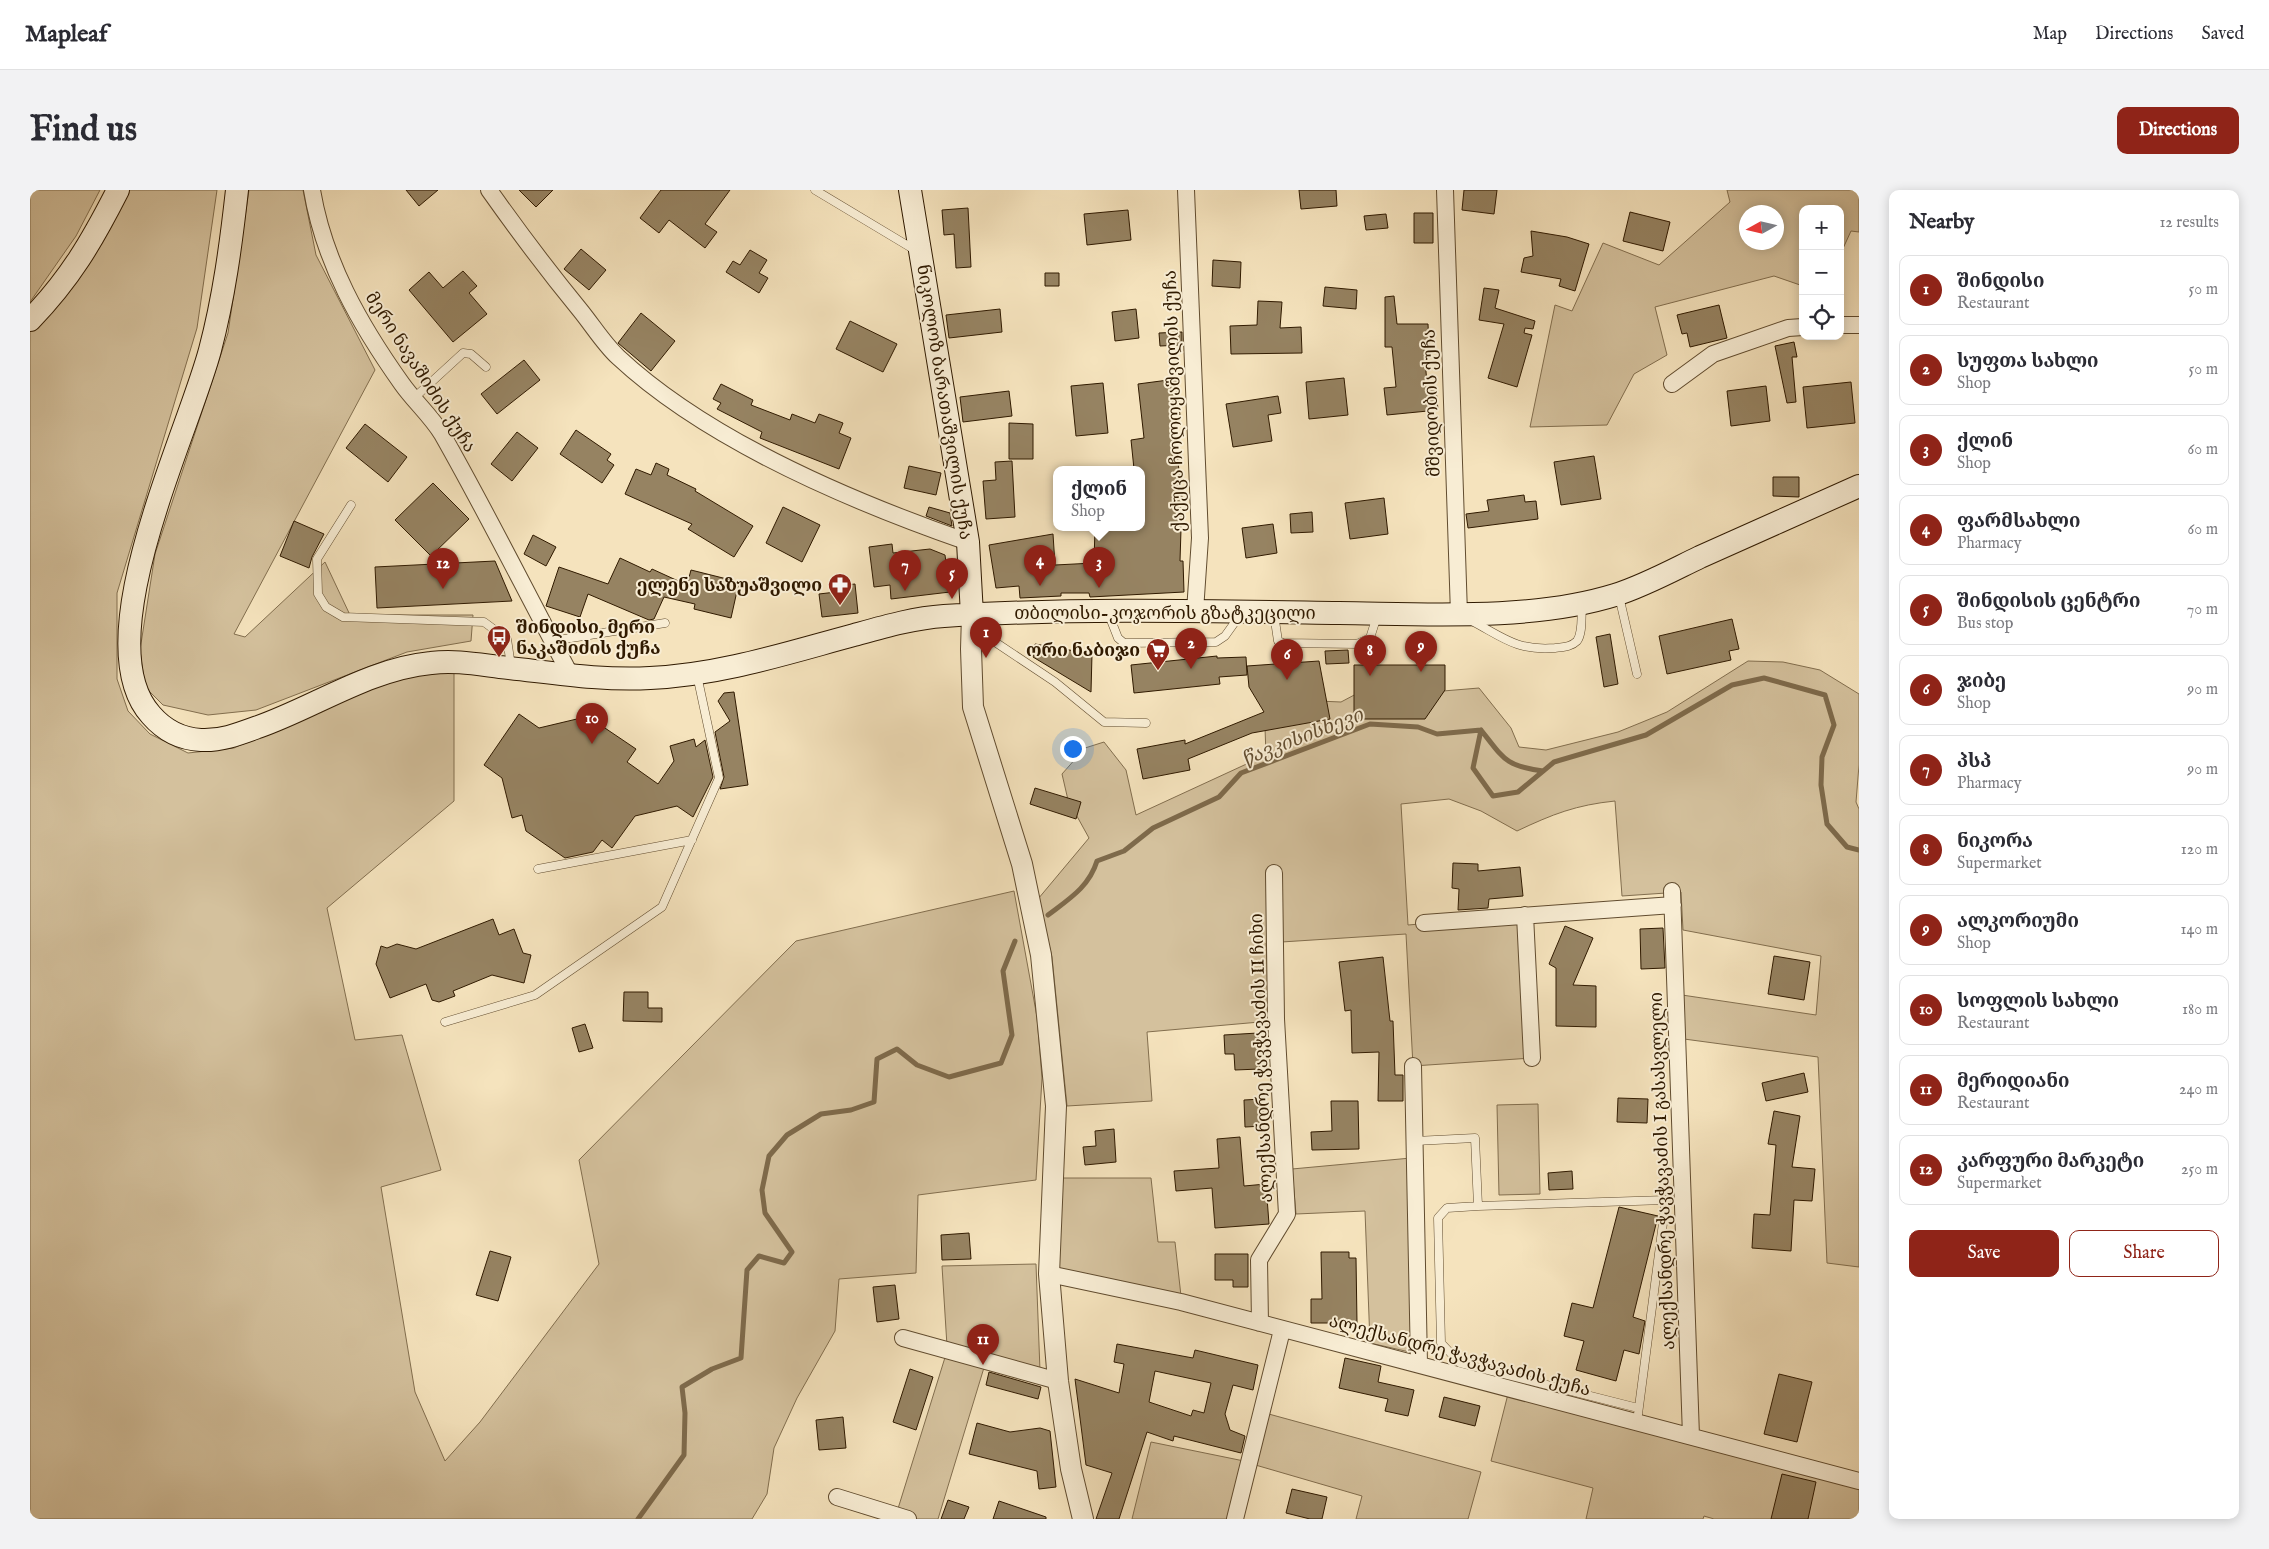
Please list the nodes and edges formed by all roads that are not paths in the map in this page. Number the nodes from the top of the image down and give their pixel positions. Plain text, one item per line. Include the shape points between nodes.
1 (118, 190) edge
2 (237, 190) edge
3 (312, 190) edge
4 (488, 190) edge
5 (815, 190) edge
6 (910, 190) edge
7 (1186, 190) edge
8 (1444, 190) edge
9 (921, 254) junction
10 (30, 320) edge
11 (1859, 324) edge
12 (1844, 326) edge
13 (1799, 327) edge
14 (486, 367) dead end
15 (1672, 384) dead end
16 (414, 398) junction
17 (1859, 486) edge
18 (351, 505) dead end
19 (968, 542) junction
20 (1618, 594) junction
21 (1582, 602) junction
22 (1108, 610) junction
23 (1195, 611) junction
24 (1242, 611) junction
25 (1274, 612) junction
26 (1378, 613) junction
27 (1459, 614) junction
28 (972, 615) junction
29 (665, 623) dead end
30 (552, 641) junction
31 (512, 668) junction
32 (570, 674) junction
33 (1637, 674) dead end
34 (697, 675) junction
35 (1146, 724) dead end
36 (692, 840) junction
37 (538, 869) dead end
38 (1274, 873) dead end
39 (1525, 916) junction
40 (1424, 923) dead end
41 (445, 1022) dead end
42 (1532, 1058) dead end
43 (1413, 1066) dead end
44 (1415, 1141) junction
45 (1478, 1206) junction
46 (1049, 1274) junction
47 (1260, 1323) junction
48 (1282, 1330) junction
49 (903, 1338) dead end
50 (1419, 1364) junction
51 (1058, 1382) junction
52 (1638, 1415) junction
53 (1691, 1436) junction
54 (1859, 1481) edge
55 (837, 1497) dead end
56 (908, 1519) edge
57 (1083, 1519) edge
58 (1235, 1519) edge

1 - 10 main road via 66,281
2 - 31 main road, თბილისი-კოჯორის გზატკეცილი via 225,288 209,354 144,549 132,606 129,658 138,697 161,725 178,736 215,740 276,721 393,670 454,661
3 - 16 street, მერი ნავაშიძის ქუჩა via 328,254 353,308
4 - 19 street via 533,252 618,357 674,401 784,465 906,520
5 - 9 lane
6 - 9 main road, ნიკოლოზ ბარათაშვილის ქუჩა
7 - 23 street, ქაქუცა ჩოლოყაშვილის ქუჩა via 1200,538
8 - 27 street, მშვიდობის ქუჩა
9 - 19 main road, ნიკოლოზ ბარათაშვილის ქუჩა
11 - 12 street
13 - 15 street via 1788,328 1713,354
14 - 16 lane via 471,354 463,353
16 - 30 street, მერი ნავაშიძის ქუჩა via 440,432
17 - 20 main road, თბილისი-კოჯორის გზატკეცილი
18 - 31 lane via 317,559 316,585 326,606 343,617 484,622 506,639
19 - 28 main road, ნიკოლოზ ბარათაშვილის ქუჩა
20 - 21 main road, თბილისი-კოჯორის გზატკეცილი
20 - 33 lane
21 - 27 main road, თბილისი-კოჯორის გზატკეცილი via 1542,609
21 - 27 lane via 1580,633 1569,646 1537,649 1520,646
22 - 23 main road, თბილისი-კოჯორის გზატკეცილი
22 - 24 lane via 1118,638 1124,643 1216,642 1225,636
22 - 28 main road, თბილისი-კოჯორის გზატკეცილი
23 - 24 main road, თბილისი-კოჯორის გზატკეცილი
24 - 25 main road, თბილისი-კოჯორის გზატკეცილი
25 - 26 main road, თბილისი-კოჯორის გზატკეცილი
25 - 26 lane via 1278,641 1357,644 1370,638
26 - 27 main road, თბილისი-კოჯორის გზატკეცილი
28 - 34 main road, თბილისი-კოჯორის გზატკეცილი via 939,616 903,623
28 - 35 lane via 995,642 1055,682 1104,722
28 - 46 street via 974,707 1022,864 1041,955 1056,1106
29 - 30 lane
30 - 32 street, მერი ნავაშიძის ქუჩა
31 - 32 main road, თბილისი-კოჯორის გზატკეცილი
32 - 34 main road, თბილისი-კოჯორის გზატკეცილი via 622,679
34 - 36 lane via 719,778
36 - 37 lane
36 - 41 lane via 662,907 535,995
38 - 47 street, ალექსანდრე ჭავჭავაძის II ჩიხი via 1276,1018 1287,1214 1259,1260
39 - 40 street, ალექსანდრე ჭავჭავაძის I გასასვლელი
39 - 42 street
39 - 53 street, ალექსანდრე ჭავჭავაძის I გასასვლელი via 1673,898
43 - 44 street
44 - 45 lane via 1475,1138
44 - 50 street
45 - 52 lane via 1447,1208 1438,1218 1441,1343 1460,1362
45 - 52 lane via 1666,1200
46 - 47 street, ალექსანდრე ჭავჭავაძის ქუჩა
46 - 51 street
47 - 48 street, ალექსანდრე ჭავჭავაძის ქუჩა
48 - 50 street, ალექსანდრე ჭავჭავაძის ქუჩა
48 - 58 street
49 - 51 street
50 - 52 street, ალექსანდრე ჭავჭავაძის ქუჩა
51 - 57 street via 1071,1469
52 - 53 street, ალექსანდრე ჭავჭავაძის ქუჩა
53 - 54 street, ალექსანდრე ჭავჭავაძის ქუჩა
55 - 56 street

